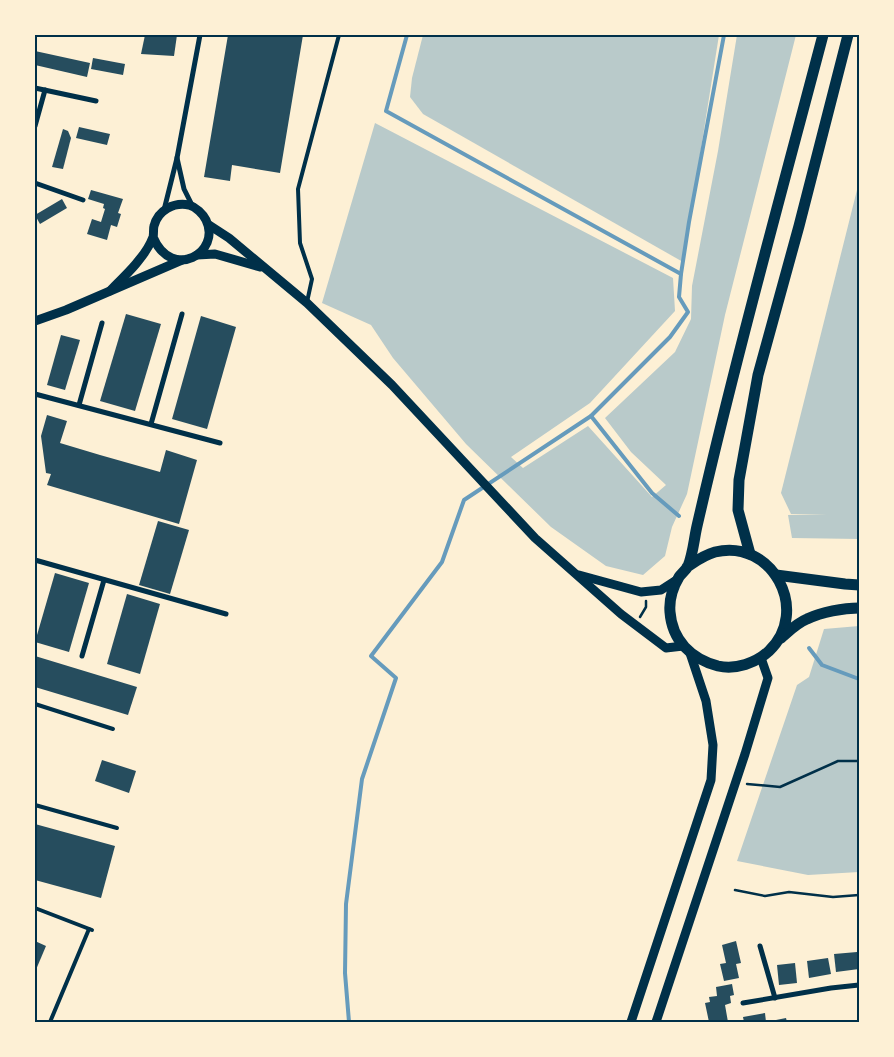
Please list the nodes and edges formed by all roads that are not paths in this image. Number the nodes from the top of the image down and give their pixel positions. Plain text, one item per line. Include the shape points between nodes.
1 (200, 35) edge
2 (339, 35) edge
3 (823, 35) edge
4 (848, 35) edge
5 (35, 88) edge
6 (45, 90) junction
7 (96, 100) dead end
8 (35, 126) edge
9 (177, 158) junction
10 (35, 184) edge
11 (84, 200) dead end
12 (192, 206) junction
13 (164, 210) junction
14 (209, 225) junction
15 (153, 237) junction
16 (198, 255) junction
17 (182, 260) junction
18 (262, 267) junction
19 (110, 291) junction
20 (307, 303) junction
21 (182, 314) dead end
22 (35, 321) edge
23 (102, 323) dead end
24 (35, 394) edge
25 (79, 405) junction
26 (151, 424) junction
27 (220, 443) dead end
28 (750, 554) junction
29 (35, 560) edge
30 (687, 567) junction
31 (577, 574) junction
32 (776, 575) junction
33 (678, 579) junction
34 (104, 580) junction
35 (859, 584) edge
36 (859, 608) edge
37 (226, 614) dead end
38 (778, 640) junction
39 (687, 649) junction
40 (82, 656) dead end
41 (760, 658) junction
42 (35, 704) edge
43 (113, 728) dead end
44 (35, 805) edge
45 (117, 828) dead end
46 (35, 908) edge
47 (760, 946) dead end
48 (859, 985) edge
49 (775, 998) junction
50 (743, 1003) dead end
51 (50, 1022) edge
52 (631, 1022) edge
53 (656, 1022) edge

1 - 9 street
2 - 20 lane via 298,189 300,243 312,279
3 - 30 main road via 762,263
4 - 28 main road via 758,375 739,480 738,510
5 - 6 street
6 - 7 street
6 - 8 street
9 - 12 street via 184,189
9 - 13 street
10 - 11 street
12 - 13 street via 178,204
12 - 14 street via 204,215
13 - 15 street via 158,217
14 - 16 street via 208,240
14 - 18 street
15 - 17 street via 158,248 168,257
15 - 19 street via 139,261
16 - 17 street
16 - 18 street via 214,254
17 - 19 street
18 - 20 street
19 - 22 street
20 - 31 street via 392,385 535,538
21 - 26 street
23 - 25 street
24 - 25 street
25 - 26 street
26 - 27 street
28 - 30 main road via 717,552 701,557
28 - 32 main road
29 - 34 street
30 - 33 main road
31 - 33 street via 641,592 661,590
31 - 39 street via 666,648
32 - 35 main road
32 - 38 main road via 784,590 787,607 785,624
33 - 39 main road via 672,594 672,626
34 - 37 street
34 - 40 street
36 - 38 main road via 808,618
38 - 41 main road
39 - 41 main road via 706,663 724,667 743,666
39 - 52 street via 706,701 713,746 711,780
41 - 53 street via 768,678
42 - 43 lane
44 - 45 lane
46 - 51 lane via 90,930
47 - 49 street
48 - 49 street
49 - 50 street

